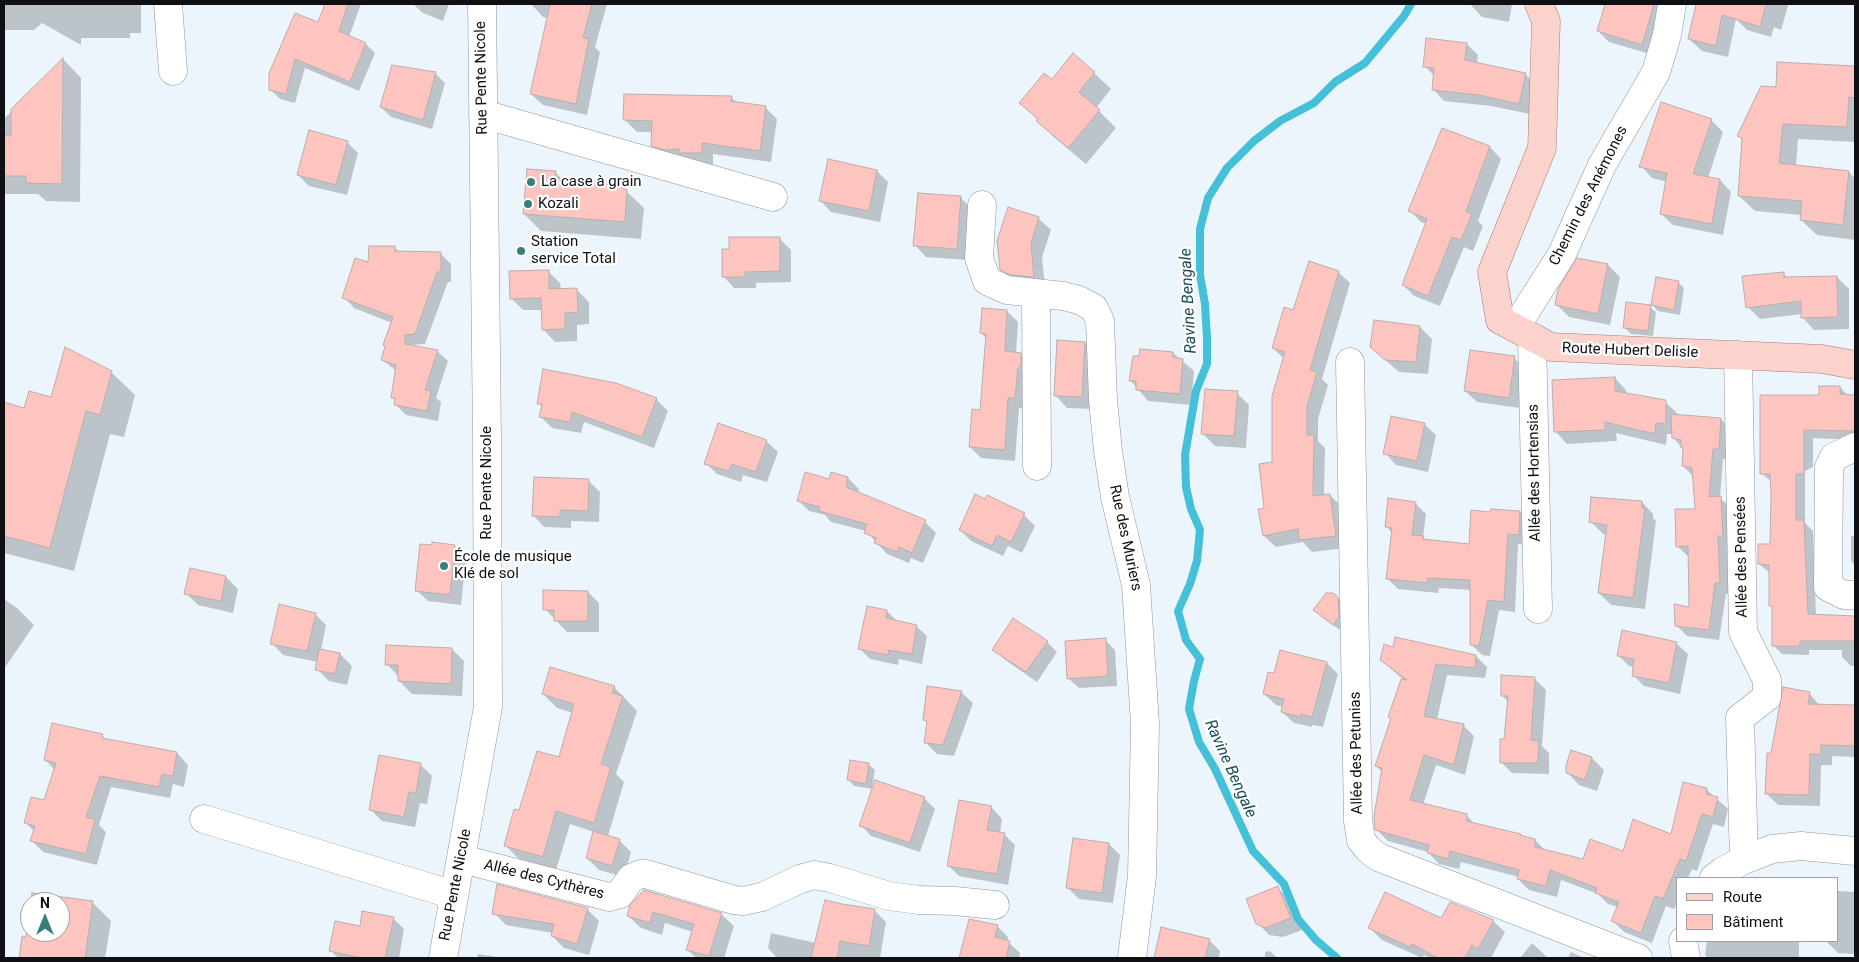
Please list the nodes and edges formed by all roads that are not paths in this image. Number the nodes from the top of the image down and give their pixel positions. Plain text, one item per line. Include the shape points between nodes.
1 (168, 4) edge
2 (482, 4) edge
3 (1539, 4) edge
4 (1672, 4) edge
5 (173, 71) dead end
6 (483, 114) junction
7 (772, 198) dead end
8 (982, 205) dead end
9 (1036, 294) junction
10 (1524, 333) junction
11 (1738, 355) junction
12 (1350, 362) dead end
13 (1855, 364) edge
14 (1855, 447) edge
15 (1037, 466) dead end
16 (1855, 595) edge
17 (1538, 609) dead end
18 (204, 820) dead end
19 (1855, 851) edge
20 (462, 859) junction
21 (1744, 860) junction
22 (1715, 877) edge
23 (454, 895) junction
24 (995, 904) dead end
25 (1683, 942) edge
26 (443, 958) edge
27 (1132, 958) edge
28 (1638, 958) edge
29 (1686, 958) edge

1 - 5 street
2 - 6 street, Rue Pente Nicole
3 - 10 main road, Route Hubert Delisle via 1546,21 1542,148 1492,272 1500,320
4 - 10 street, Chemin des Anémones via 1656,72 1602,165
6 - 7 street
6 - 20 street, Rue Pente Nicole via 488,707
8 - 9 street, Rue des Muriers via 979,258 987,281 1007,290
9 - 15 street
9 - 27 street, Rue des Muriers via 1079,300 1094,308 1100,321 1108,451 1115,497 1136,585 1145,724 1142,876
10 - 11 main road, Route Hubert Delisle via 1551,347
10 - 17 street, Allée des Hortensias
11 - 13 main road, Route Hubert Delisle
11 - 21 street, Allée des Pensées via 1743,632 1767,680 1767,697 1740,718
12 - 28 street, Allée des Petunias via 1358,811 1362,840 1378,857
14 - 16 street via 1834,457 1829,467 1828,586 1844,595
18 - 23 street
19 - 21 street via 1801,846 1772,849
20 - 23 street, Rue Pente Nicole
20 - 24 street, Allée des Cythères via 609,898 620,894 631,878 641,874 743,901 762,897 814,876 889,896
21 - 22 street
23 - 26 street, Rue Pente Nicole
25 - 29 street

